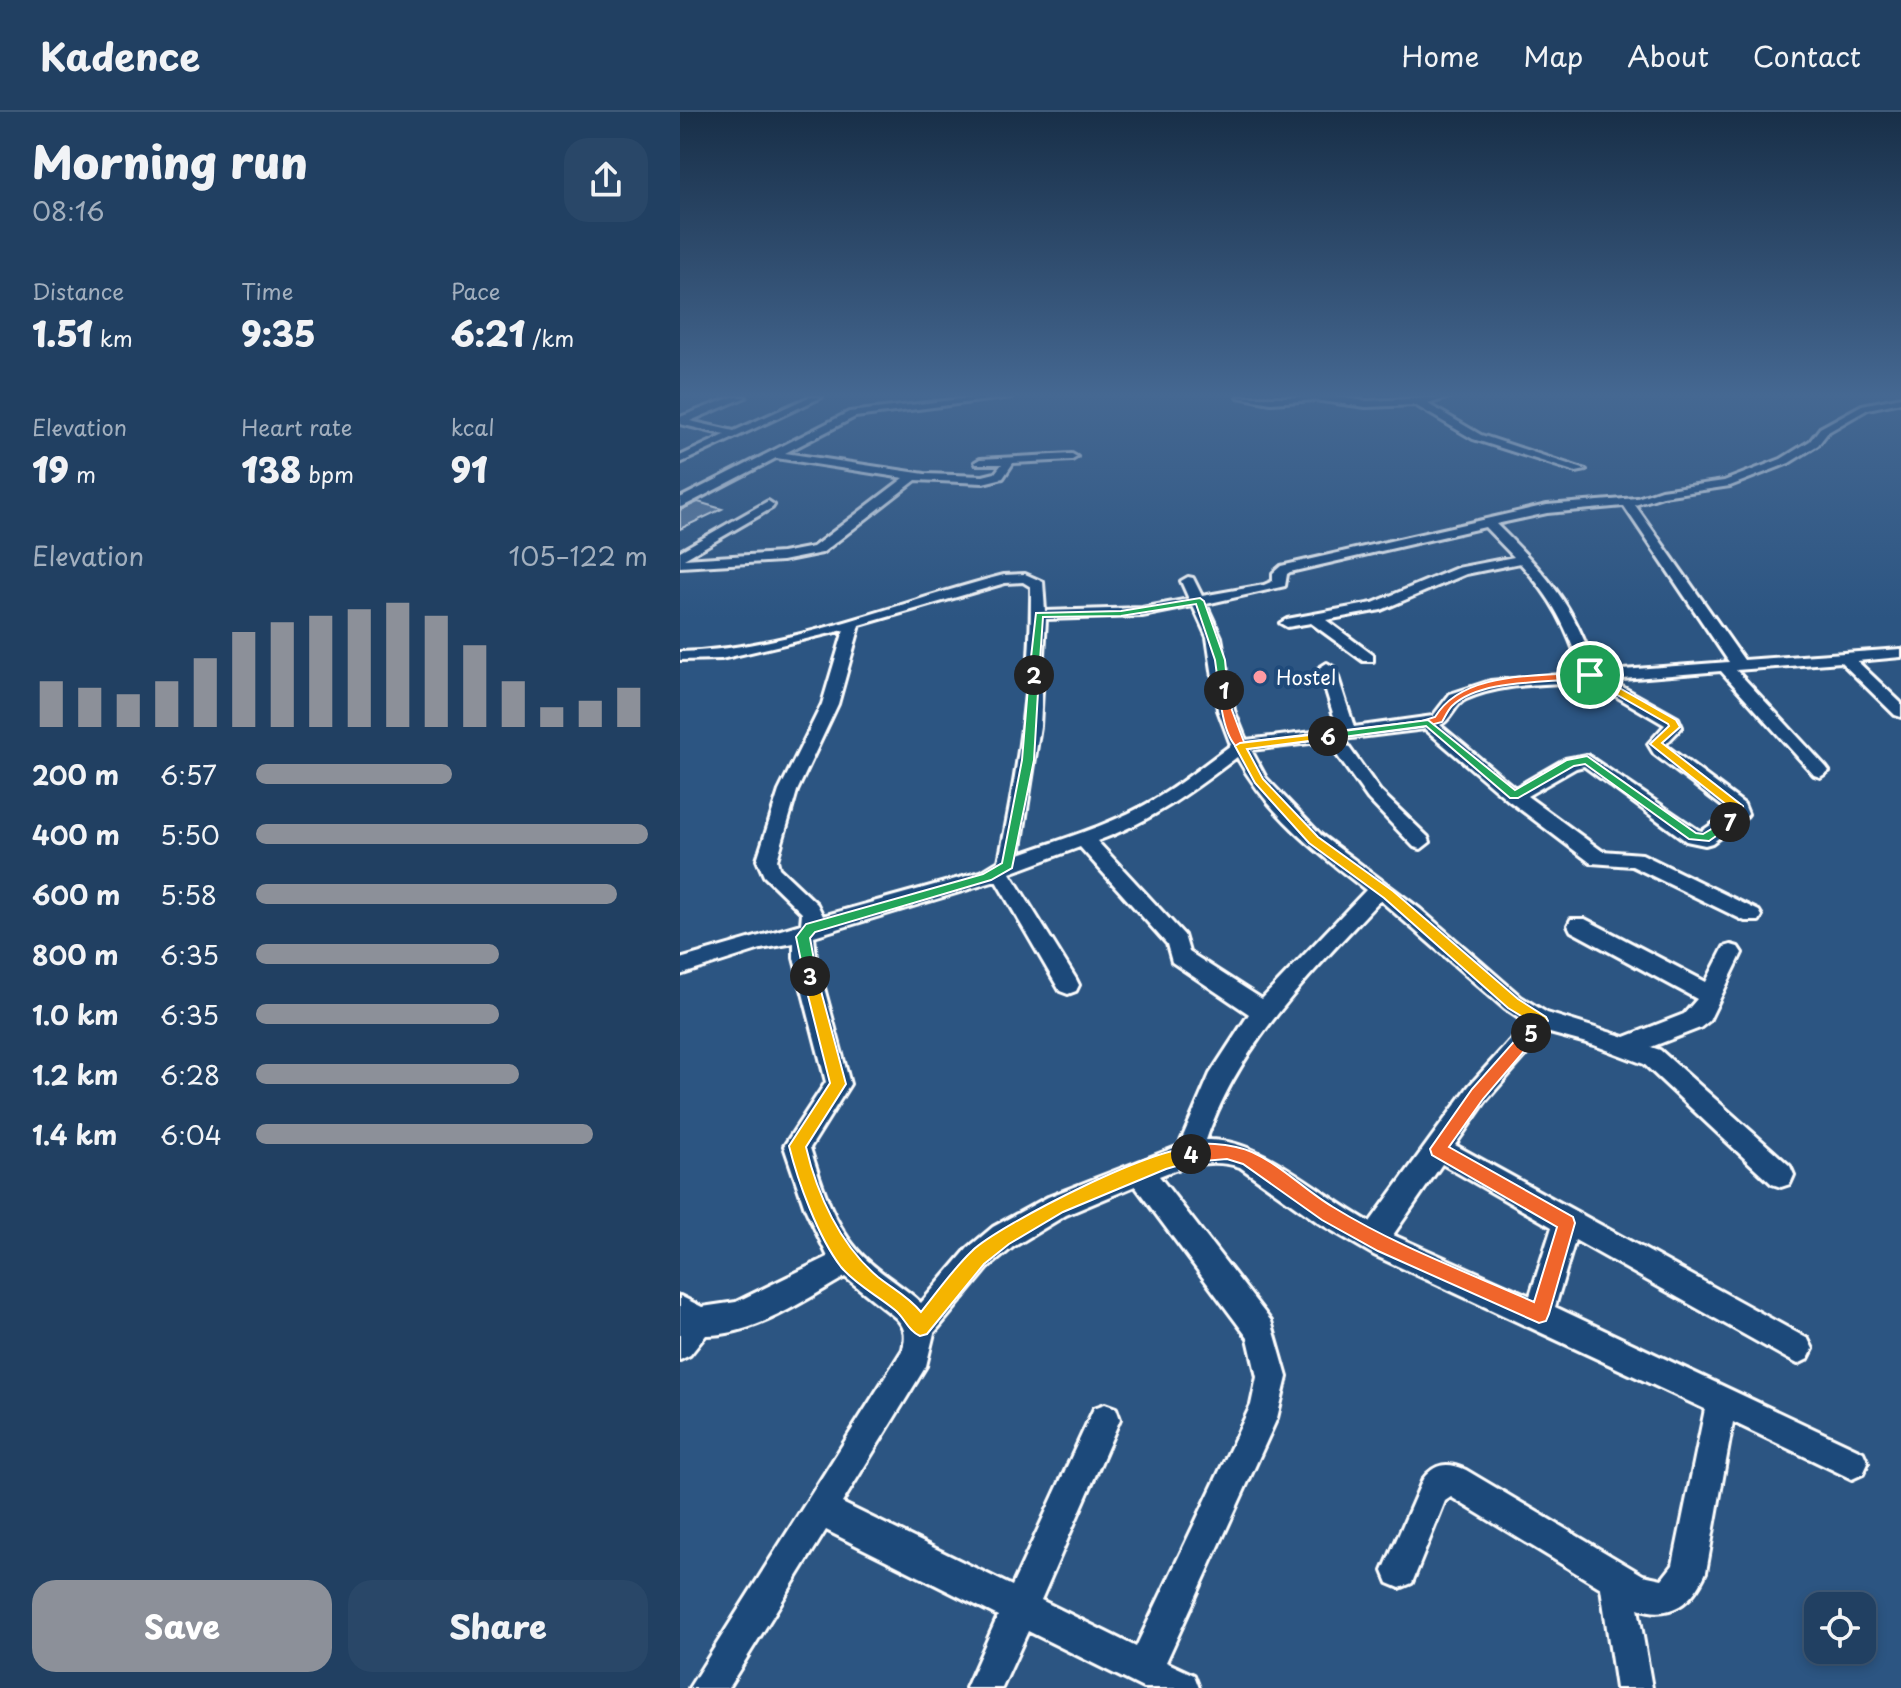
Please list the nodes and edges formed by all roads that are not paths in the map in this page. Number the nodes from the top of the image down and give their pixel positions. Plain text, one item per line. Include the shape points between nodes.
1 (742, 471) edge
2 (870, 471) edge
3 (1004, 471) edge
4 (1761, 471) edge
5 (915, 475) junction
6 (1627, 502) junction
7 (680, 503) edge
8 (768, 505) dead end
9 (1487, 522) junction
10 (680, 556) edge
11 (1522, 559) junction
12 (680, 563) edge
13 (1188, 581) dead end
14 (1200, 601) junction
15 (1039, 615) junction
16 (1314, 618) junction
17 (1287, 623) dead end
18 (853, 625) junction
19 (1901, 653) edge
20 (680, 656) edge
21 (700, 657) junction
22 (1368, 658) dead end
23 (1845, 658) junction
24 (1732, 666) junction
25 (1327, 668) dead end
26 (680, 675) edge
27 (1590, 675) junction
28 (1901, 712) edge
29 (1428, 723) junction
30 (1340, 734) junction
31 (1240, 746) junction
32 (1820, 771) dead end
33 (1514, 796) junction
34 (1084, 839) junction
35 (1421, 842) dead end
36 (1004, 869) junction
37 (1380, 888) junction
38 (1752, 916) dead end
39 (1578, 925) dead end
40 (807, 930) junction
41 (1731, 953) dead end
42 (680, 967) edge
43 (1068, 985) dead end
44 (1710, 995) junction
45 (1265, 1013) junction
46 (1541, 1021) junction
47 (1627, 1046) junction
48 (1438, 1149) junction
49 (1188, 1155) junction
50 (1140, 1172) junction
51 (1781, 1175) dead end
52 (1567, 1223) junction
53 (1374, 1239) junction
54 (848, 1261) junction
55 (1539, 1314) junction
56 (690, 1316) edge
57 (920, 1327) junction
58 (680, 1345) edge
59 (1798, 1349) dead end
60 (1722, 1401) junction
61 (1105, 1419) dead end
62 (1852, 1463) dead end
63 (819, 1509) junction
64 (1400, 1571) dead end
65 (1616, 1578) junction
66 (1020, 1608) junction
67 (1144, 1670) junction
68 (707, 1688) edge
69 (984, 1688) edge
70 (1181, 1688) edge
71 (1634, 1688) edge

1 - 7 street
2 - 5 street
3 - 5 street via 987,478
4 - 6 street via 1714,486
5 - 12 street via 817,550
6 - 9 street via 1558,507
6 - 24 street
8 - 10 street
9 - 11 street
9 - 14 street via 1286,569 1278,584
11 - 16 street via 1462,571 1376,607
11 - 27 street via 1546,584 1572,625
13 - 14 street
14 - 15 street via 1121,614
14 - 31 street
15 - 18 street via 1038,585 1016,577
15 - 36 street via 1028,760
16 - 17 street
16 - 22 street
18 - 21 street
18 - 40 street via 830,704 788,791 767,860 771,871 810,909
19 - 23 street
20 - 21 street
21 - 26 street
23 - 24 street
23 - 28 street
24 - 27 street
24 - 32 street
25 - 30 street
27 - 29 street via 1469,691 1448,704 1439,720
27 - 33 street via 1672,722 1674,727 1656,744 1660,750 1738,808 1739,814 1705,838 1693,836 1587,760 1571,763
29 - 30 street
29 - 33 street
30 - 31 street
30 - 35 street via 1374,795
31 - 34 street via 1180,792
31 - 37 street via 1259,781 1285,812
33 - 38 street via 1598,858 1635,859
34 - 36 street
34 - 45 street via 1177,941 1179,956
36 - 40 street
36 - 43 street
37 - 45 street
37 - 46 street
39 - 44 street
40 - 42 street
40 - 54 street via 805,958 838,1084 797,1146 831,1235
41 - 44 street
44 - 47 street via 1692,1021
45 - 49 street via 1219,1079
46 - 47 street
46 - 48 street via 1477,1094
47 - 51 street via 1652,1057
48 - 52 street
48 - 53 street
49 - 50 street
49 - 53 street via 1227,1151 1248,1158
50 - 57 street via 1057,1206 1003,1237 978,1258
50 - 67 street via 1261,1331 1272,1377 1266,1407
52 - 55 street
52 - 59 street
53 - 55 street
54 - 56 street via 725,1322
54 - 57 street via 903,1304
55 - 60 street
56 - 58 street
57 - 63 street via 916,1356
60 - 62 street
60 - 65 street via 1689,1572 1680,1587 1653,1597
61 - 66 street
63 - 66 street
63 - 68 street
64 - 65 street via 1442,1480 1455,1481
65 - 71 street
66 - 67 street
66 - 69 street
67 - 70 street

